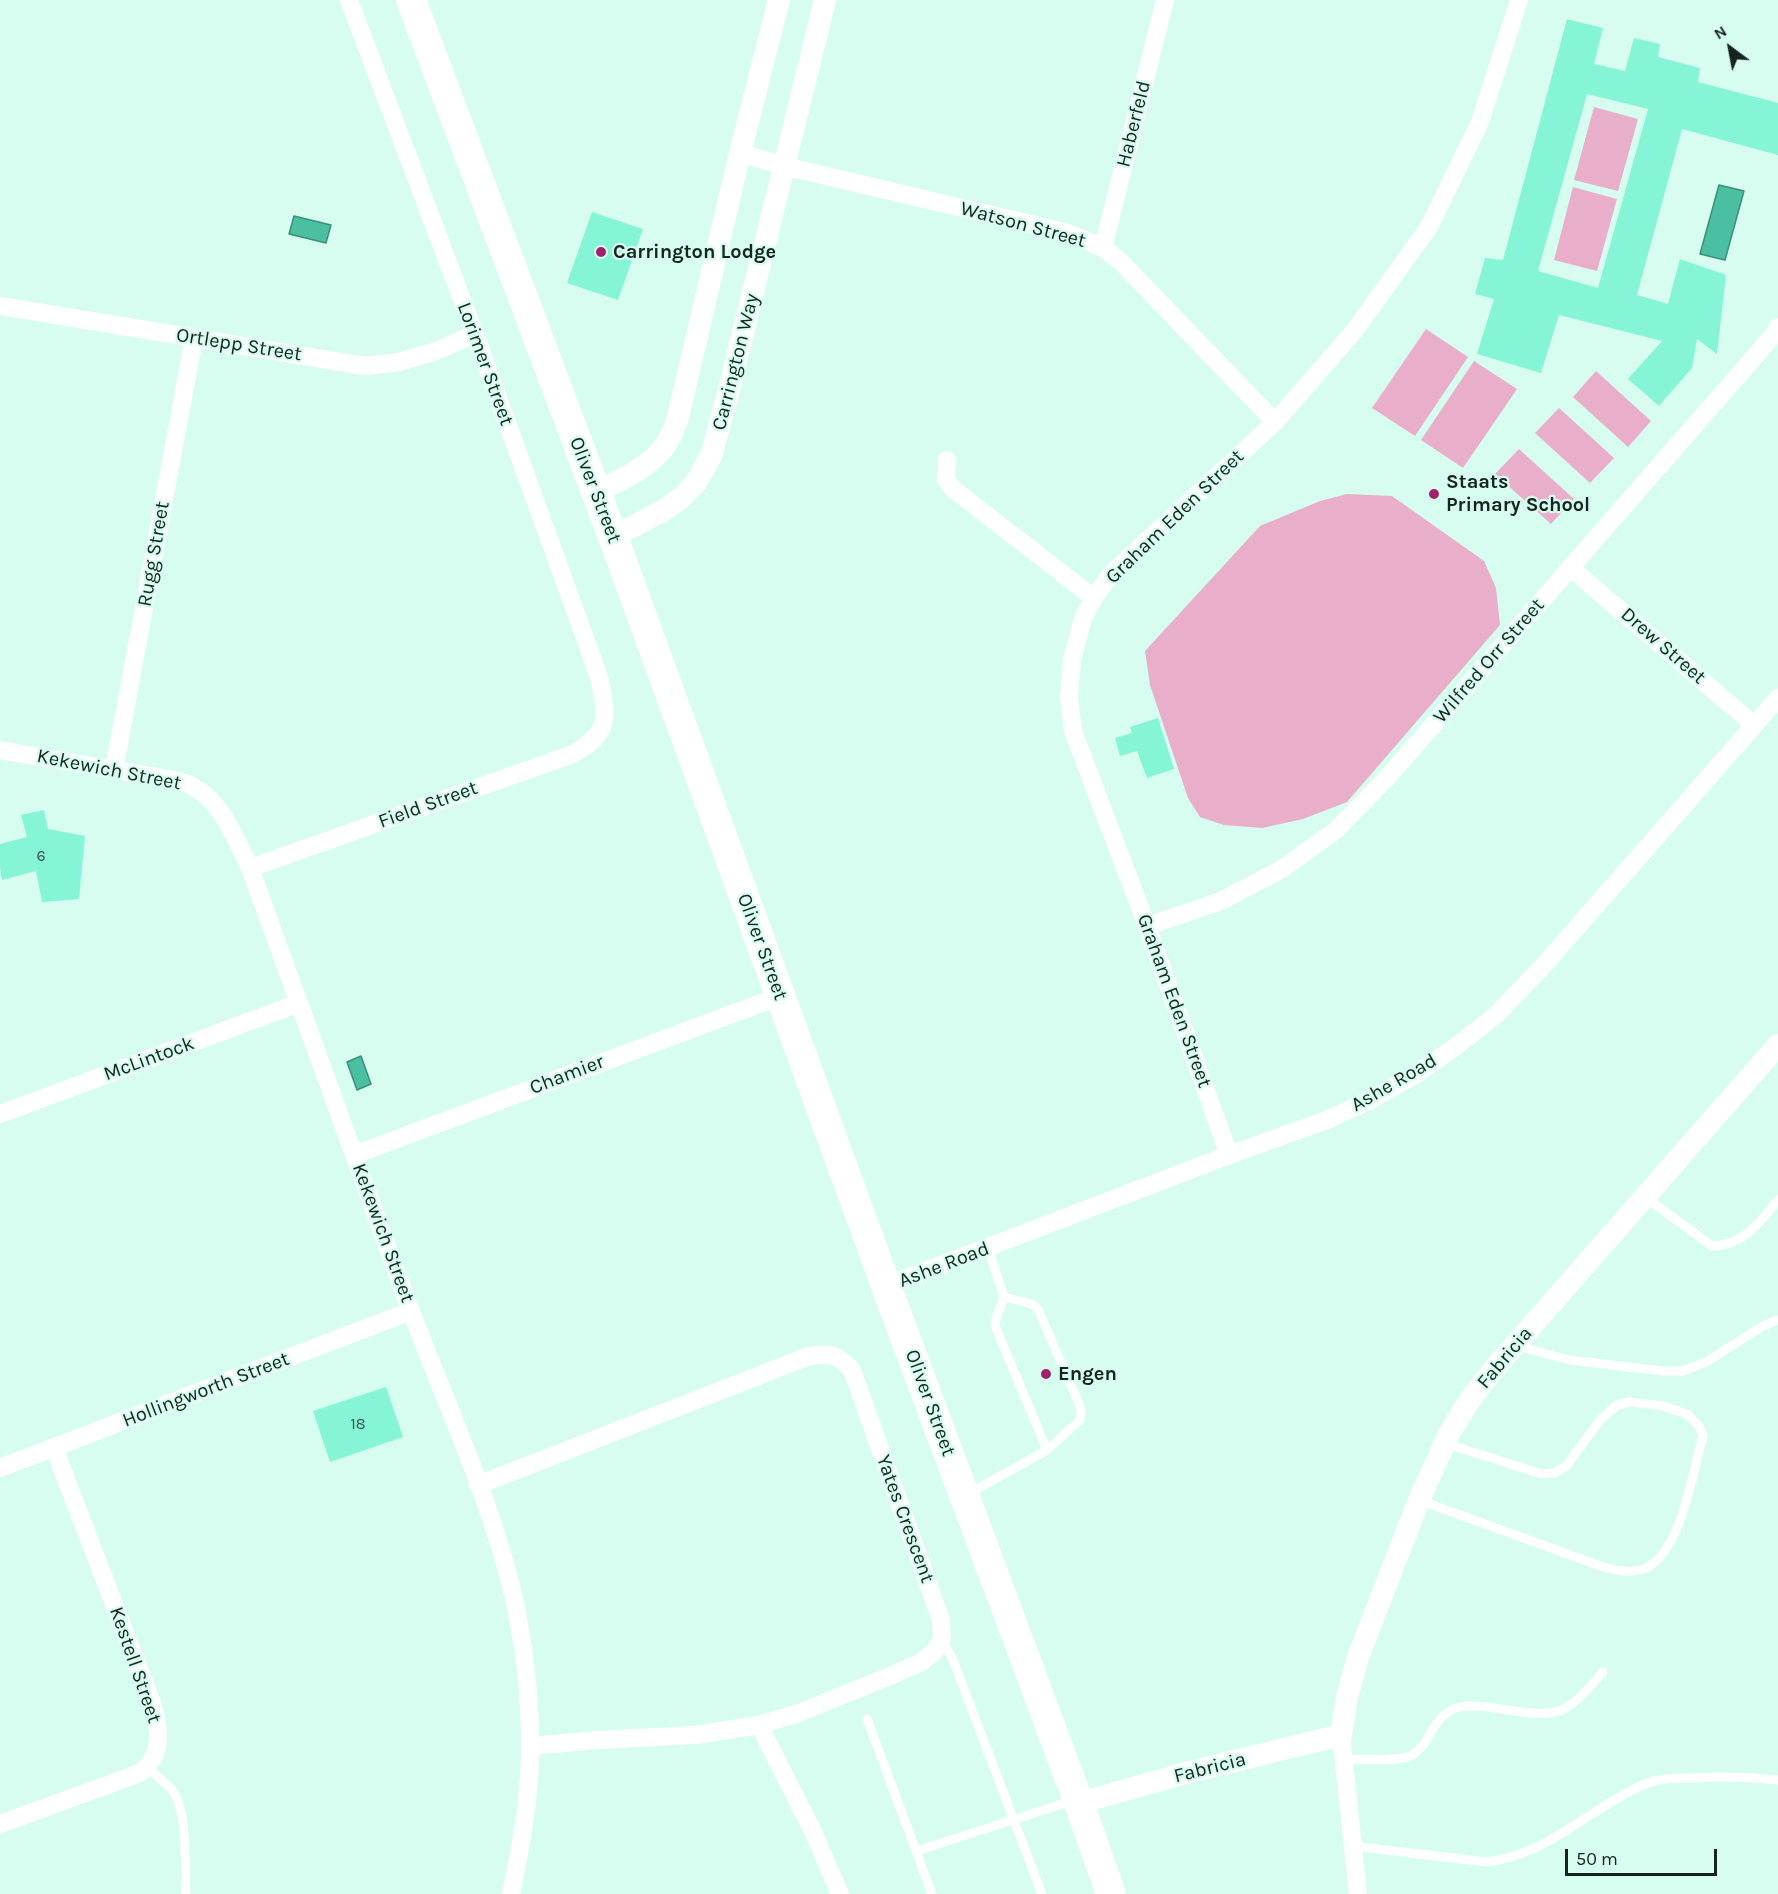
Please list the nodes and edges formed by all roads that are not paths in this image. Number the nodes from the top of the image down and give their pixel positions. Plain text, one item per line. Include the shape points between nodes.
1 (349, 0) edge
2 (411, 0) edge
3 (779, 0) edge
4 (825, 0) edge
5 (1165, 0) edge
6 (1519, 0) edge
7 (740, 153) junction
8 (784, 166) junction
9 (1102, 248) junction
10 (0, 306) edge
11 (1778, 327) edge
12 (475, 334) junction
13 (194, 338) junction
14 (1275, 422) junction
15 (946, 460) dead end
16 (595, 492) junction
17 (613, 537) junction
18 (1571, 568) junction
19 (1094, 598) junction
20 (1778, 698) edge
21 (1754, 725) junction
22 (600, 732) joint
23 (0, 750) edge
24 (114, 770) junction
25 (250, 868) junction
26 (1147, 926) junction
27 (780, 996) junction
28 (299, 1003) junction
29 (1776, 1052) edge
30 (0, 1114) edge
31 (354, 1155) junction
32 (1229, 1155) junction
33 (1645, 1197) junction
34 (1778, 1200) edge
35 (988, 1248) junction
36 (886, 1286) junction
37 (1004, 1297) junction
38 (411, 1311) junction
39 (1778, 1320) edge
40 (1515, 1346) junction
41 (1444, 1443) junction
42 (54, 1448) junction
43 (1047, 1450) junction
44 (0, 1468) edge
45 (478, 1485) junction
46 (964, 1496) junction
47 (1419, 1500) junction
48 (942, 1639) junction
49 (1603, 1672) dead end
50 (867, 1719) dead end
51 (759, 1725) junction
52 (1341, 1735) junction
53 (530, 1746) junction
54 (1344, 1759) junction
55 (147, 1767) junction
56 (1778, 1780) edge
57 (1078, 1801) junction
58 (1013, 1818) junction
59 (0, 1824) edge
60 (1353, 1846) junction
61 (917, 1851) junction
62 (186, 1894) edge
63 (510, 1894) edge
64 (840, 1894) edge
65 (932, 1894) edge
66 (1042, 1894) edge
67 (1111, 1894) edge
68 (1358, 1894) edge

1 - 12 street, Lorimer Street
2 - 16 highway, Oliver Street
3 - 7 street
4 - 8 street, Carrington Way
5 - 9 street, Haberfeld
6 - 14 street, Graham Eden Street via 1480,122 1429,227 1354,330
7 - 8 street, Watson Street
7 - 16 street via 677,421 666,445 647,465
8 - 9 street, Watson Street via 1068,233
8 - 17 street, Carrington Way via 711,456 695,484 682,497
9 - 14 street, Watson Street via 1120,261
10 - 13 street, Ortlepp Street
11 - 18 street, Wilfred Orr Street
12 - 13 street, Ortlepp Street via 399,362 365,366
12 - 22 street, Lorimer Street via 599,677 606,718
13 - 24 street, Rugg Street
14 - 19 street, Graham Eden Street via 1112,573
15 - 19 street via 946,479 953,489
16 - 17 highway, Oliver Street
17 - 27 highway, Oliver Street
18 - 21 street, Drew Street
18 - 26 street, Wilfred Orr Street via 1385,780 1336,830 1282,869 1221,901
19 - 26 street, Graham Eden Street via 1083,618 1072,660 1069,698 1073,730
20 - 21 street, Ashe Road
21 - 32 street, Ashe Road via 1496,1015 1415,1075 1368,1101
22 - 25 street, Field Street via 588,746 573,754
23 - 24 street, Kekewich Street
24 - 25 street, Kekewich Street via 192,786 222,814
25 - 28 street, Kekewich Street
26 - 32 street, Graham Eden Street
27 - 31 street, Chamier
27 - 36 highway, Oliver Street
28 - 30 street, McLintock
28 - 31 street, Kekewich Street
29 - 33 street, Fabricia
31 - 38 street, Kekewich Street
32 - 35 street, Ashe Road
33 - 34 lane via 1712,1246 1737,1241 1756,1227
33 - 40 street, Fabricia
35 - 36 street, Ashe Road
35 - 37 lane
36 - 46 highway, Oliver Street
37 - 43 lane via 995,1326
37 - 43 lane via 1038,1309 1081,1411 1080,1420
38 - 42 street, Hollingworth Street
38 - 45 street, Kekewich Street
39 - 40 lane via 1683,1371 1570,1360
40 - 41 street, Fabricia via 1469,1401
41 - 47 street, Fabricia
41 - 47 lane via 1542,1474 1554,1473 1566,1466 1605,1414 1630,1402 1687,1414 1700,1426 1702,1436 1675,1536 1654,1564 1640,1570 1603,1567
42 - 44 street, Hollingworth Street
42 - 55 street, Kestell Street via 155,1713 157,1750
43 - 46 lane
45 - 48 street, Yates Crescent via 810,1356 834,1356 852,1370 941,1620
45 - 53 street, Kekewich Street via 519,1624 527,1679
46 - 57 highway, Oliver Street
47 - 52 street, Fabricia via 1358,1657
48 - 51 street via 934,1653 921,1662 796,1714
48 - 58 lane
49 - 54 lane via 1580,1698 1552,1714 1460,1707 1441,1717 1420,1748 1408,1757
50 - 61 lane
51 - 53 street via 696,1735
51 - 64 street
52 - 54 street, Fabricia
52 - 57 street, Fabricia
53 - 63 street, Kekewich Street via 526,1806
54 - 60 street, Fabricia
55 - 59 street via 127,1779
55 - 62 lane via 176,1798 183,1822
56 - 60 lane via 1713,1777 1648,1783 1551,1839 1502,1861
57 - 58 lane
57 - 67 highway, Oliver Street
58 - 61 lane
58 - 66 lane
60 - 68 street, Fabricia
61 - 65 lane

